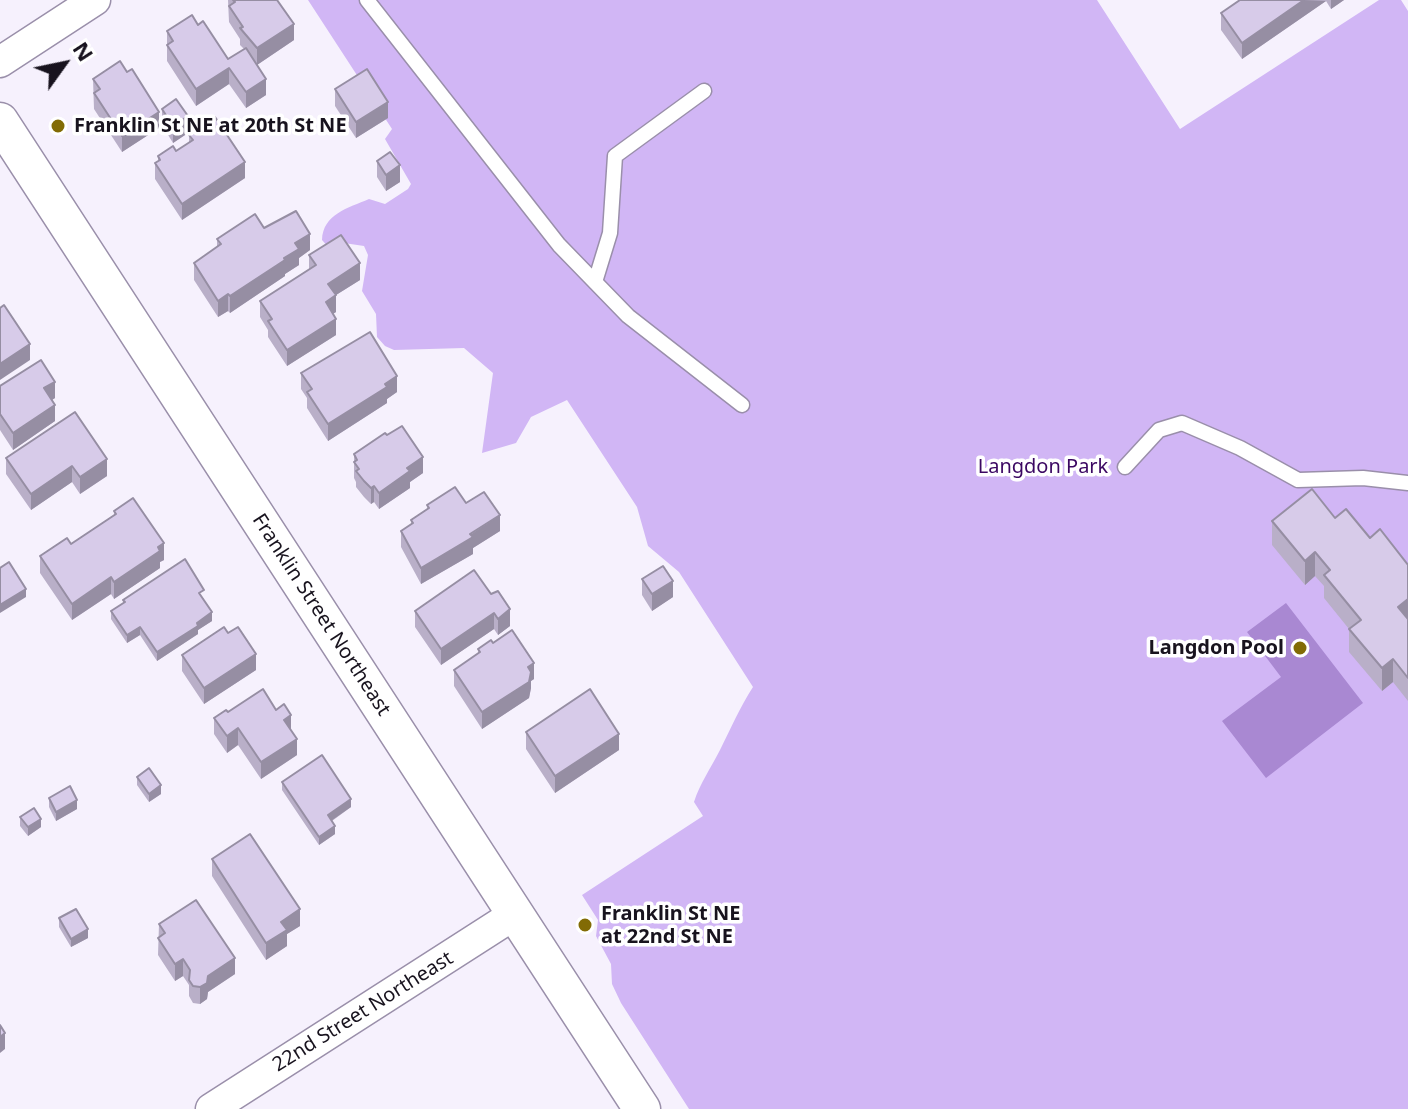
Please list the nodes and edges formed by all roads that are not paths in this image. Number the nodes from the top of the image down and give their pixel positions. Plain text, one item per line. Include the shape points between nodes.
1 (95, 0) edge
2 (367, 0) edge
3 (0, 62) edge
4 (704, 91) dead end
5 (0, 121) edge
6 (595, 282) junction
7 (742, 405) dead end
8 (1125, 467) dead end
9 (1408, 483) edge
10 (515, 914) junction
11 (211, 1109) edge
12 (642, 1109) edge

1 - 3 street
2 - 6 lane via 559,245
4 - 6 lane via 615,156 610,233
5 - 10 street, Franklin Street Northeast
6 - 7 lane via 628,316
8 - 9 lane via 1159,430 1182,423 1298,480
10 - 11 street, 22nd Street Northeast
10 - 12 street, Franklin Street Northeast

